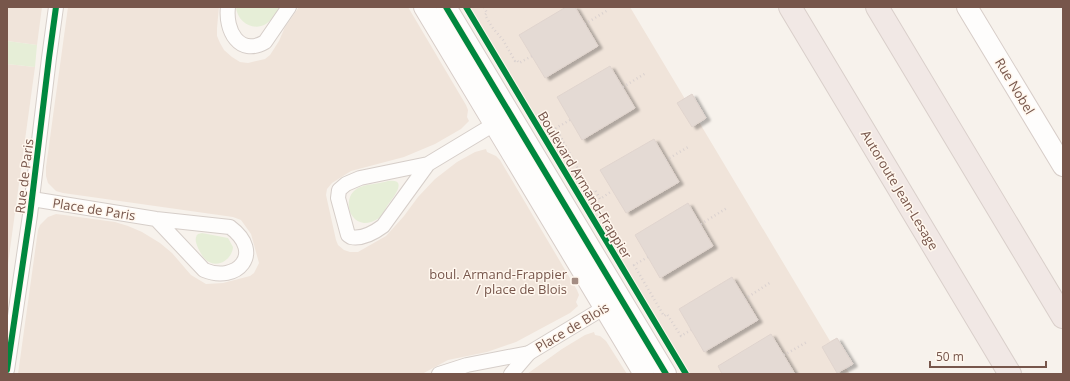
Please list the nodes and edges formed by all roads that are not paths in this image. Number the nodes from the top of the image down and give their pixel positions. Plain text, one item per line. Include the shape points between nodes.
1 (56, 7) edge
2 (228, 7) edge
3 (289, 7) edge
4 (424, 7) edge
5 (446, 7) edge
6 (790, 7) edge
7 (877, 7) edge
8 (967, 7) edge
9 (503, 119) junction
10 (428, 164) junction
11 (1063, 166) edge
12 (32, 199) junction
13 (156, 219) junction
14 (612, 303) junction
15 (1063, 318) edge
16 (528, 353) junction
17 (7, 370) edge
18 (439, 374) edge
19 (511, 374) edge
20 (644, 374) edge
21 (666, 374) edge
22 (1010, 374) edge

1 - 12 street, Rue de Paris
2 - 3 street via 227,20 233,36 238,42 252,46 265,42
4 - 9 street
5 - 9 street
6 - 22 highway, Autoroute Jean-Lesage
7 - 15 highway
8 - 11 street, Rue Nobel
9 - 10 street
9 - 14 street
10 - 10 street via 360,178 342,187 338,198 348,235 359,237 383,226
12 - 13 street, Place de Paris
12 - 17 street, Rue de Paris
13 - 13 street, Place de Paris via 204,270 224,273 237,268 246,260 245,244 230,226
14 - 16 street, Place de Blois
14 - 20 street
14 - 21 street
16 - 18 street, Place de Blois via 467,365
16 - 19 street, Place de Blois

